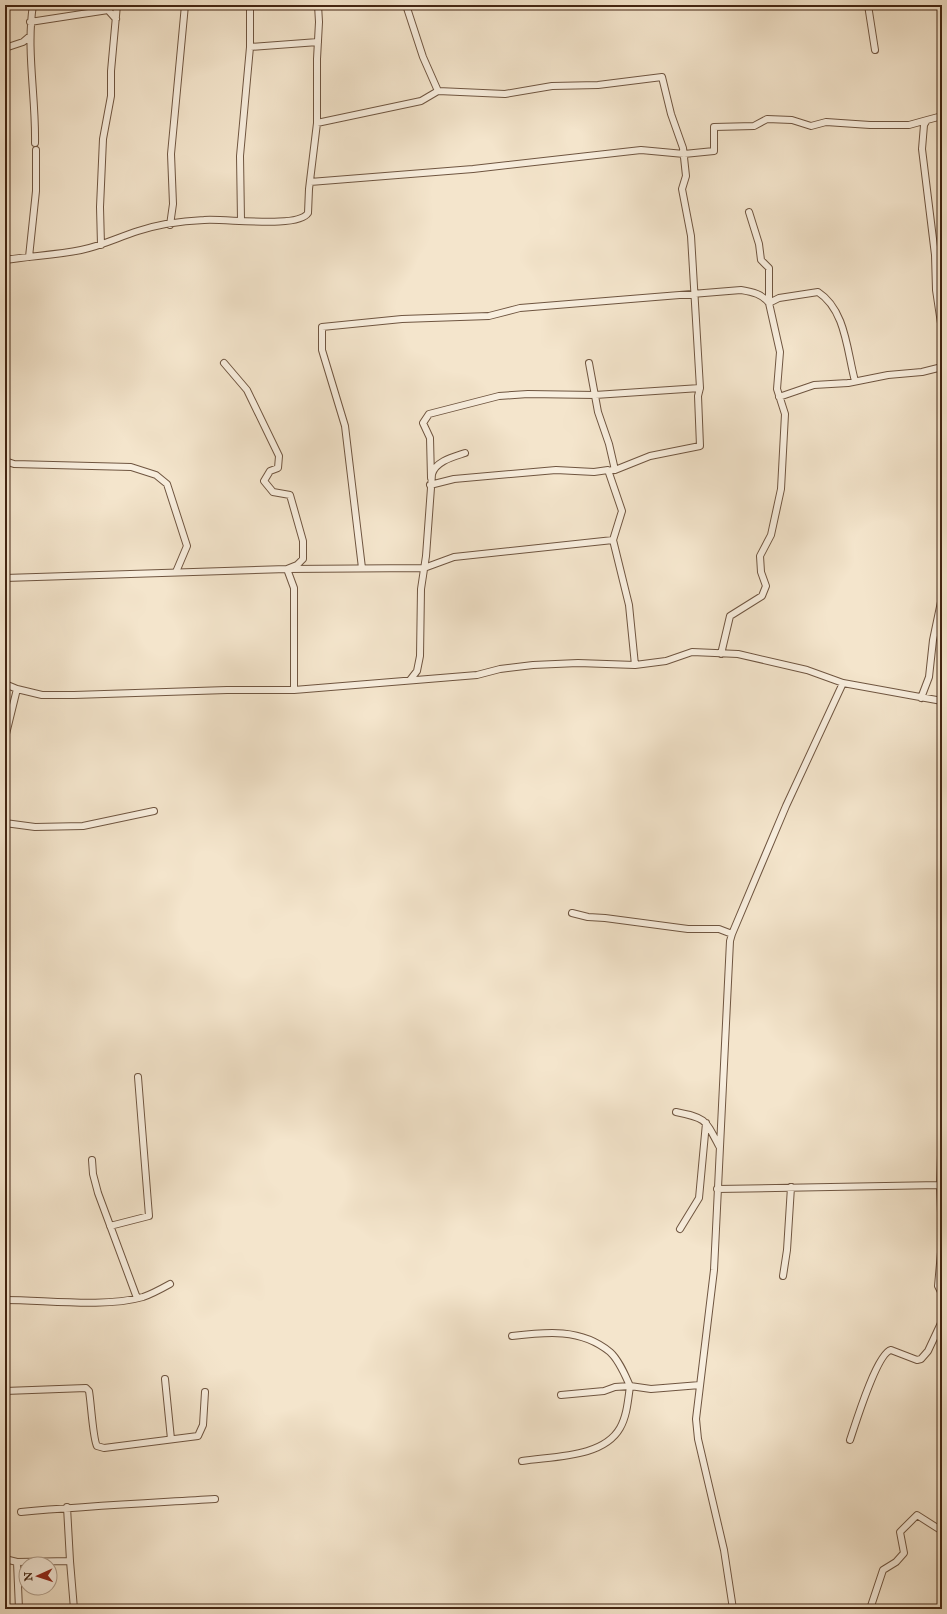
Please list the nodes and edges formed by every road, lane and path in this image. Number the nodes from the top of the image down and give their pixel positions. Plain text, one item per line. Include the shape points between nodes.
1 (33, 5) edge
2 (117, 5) edge
3 (186, 5) edge
4 (250, 5) edge
5 (318, 5) edge
6 (406, 5) edge
7 (868, 5) edge
8 (116, 19) junction
9 (30, 22) junction
10 (30, 36) junction
11 (318, 42) junction
12 (5, 48) edge
13 (250, 48) junction
14 (875, 50) dead end
15 (438, 91) junction
16 (942, 116) edge
17 (927, 120) junction
18 (317, 123) junction
19 (684, 154) junction
20 (310, 182) junction
21 (749, 212) dead end
22 (241, 220) junction
23 (170, 225) junction
24 (101, 245) junction
25 (29, 257) junction
26 (5, 260) edge
27 (695, 295) junction
28 (769, 303) junction
29 (942, 330) edge
30 (224, 363) dead end
31 (589, 363) dead end
32 (942, 367) edge
33 (855, 381) junction
34 (700, 388) junction
35 (595, 395) junction
36 (780, 397) junction
37 (465, 453) dead end
38 (5, 461) edge
39 (612, 470) junction
40 (431, 481) junction
41 (613, 540) junction
42 (362, 568) junction
43 (424, 568) junction
44 (287, 569) junction
45 (176, 572) junction
46 (5, 578) edge
47 (942, 597) edge
48 (721, 654) junction
49 (635, 665) junction
50 (417, 671) junction
51 (423, 679) junction
52 (410, 680) junction
53 (843, 683) junction
54 (5, 684) edge
55 (16, 689) junction
56 (294, 690) junction
57 (921, 698) junction
58 (942, 701) edge
59 (5, 738) edge
60 (154, 811) dead end
61 (5, 824) edge
62 (572, 913) dead end
63 (732, 934) junction
64 (138, 1077) dead end
65 (676, 1112) dead end
66 (706, 1123) junction
67 (942, 1125) edge
68 (720, 1148) junction
69 (92, 1160) dead end
70 (940, 1185) junction
71 (791, 1187) junction
72 (717, 1189) junction
73 (110, 1226) junction
74 (680, 1229) dead end
75 (783, 1276) dead end
76 (170, 1284) dead end
77 (942, 1294) edge
78 (137, 1298) junction
79 (5, 1300) edge
80 (942, 1322) edge
81 (512, 1336) dead end
82 (165, 1379) dead end
83 (700, 1384) junction
84 (630, 1386) junction
85 (5, 1391) edge
86 (205, 1392) dead end
87 (561, 1395) dead end
88 (171, 1439) junction
89 (850, 1440) dead end
90 (522, 1461) dead end
91 (215, 1499) dead end
92 (67, 1507) junction
93 (21, 1512) dead end
94 (942, 1531) edge
95 (5, 1559) edge
96 (70, 1561) junction
97 (17, 1562) junction
98 (20, 1609) edge
99 (74, 1609) edge
100 (733, 1609) edge
101 (870, 1609) edge

1 - 9 street
2 - 8 street
3 - 23 street via 171,154 173,204
4 - 13 street
5 - 11 street
6 - 15 street via 423,57
7 - 14 street
8 - 9 street via 108,10
8 - 24 street via 111,96 103,139
9 - 10 street
10 - 12 street via 23,42
10 - 25 street via 36,119 36,191
11 - 13 street
11 - 18 street
13 - 22 street via 240,156
15 - 18 street via 421,101
15 - 19 street via 505,94 552,86 598,85 662,77
16 - 17 street
17 - 19 street via 909,125 826,122 811,126 792,120 767,119 754,126 714,127 714,151
17 - 29 street via 924,125 922,149
18 - 20 street
19 - 20 street via 641,150 473,169
19 - 27 street via 686,176 682,189 691,236
20 - 22 street via 308,214 302,220
21 - 28 street via 761,260 769,268
22 - 23 street via 214,219
23 - 24 street via 139,231
24 - 25 street
25 - 26 street
27 - 28 street via 741,290 764,297
27 - 34 street
27 - 42 street via 520,308 489,316 402,319 322,327 322,350 345,426
28 - 33 street via 779,298 818,292 826,297 840,320
28 - 36 street via 780,352 777,389
30 - 44 street via 247,390 279,456 278,468 270,471 264,481 273,492 290,495 303,545 303,559
31 - 35 street
32 - 33 street
33 - 36 street via 814,386
34 - 35 street
34 - 39 street via 700,446 650,456
35 - 39 street via 609,444
35 - 40 street via 499,396 429,414 423,423 430,438
36 - 48 street via 785,414 781,489 771,535 760,556 761,572 766,586 762,596 730,616
37 - 40 street via 434,467
38 - 45 street via 14,464 131,467 156,475 167,484 186,546
39 - 40 street via 556,470
39 - 41 street via 622,511
40 - 43 street
41 - 43 street via 454,557
41 - 49 street via 629,605
42 - 43 street
42 - 44 street
43 - 50 street
44 - 45 street
44 - 56 street via 294,588
45 - 46 street
47 - 57 street via 929,677
48 - 49 street via 692,652 666,661
48 - 53 street via 738,654 807,670
49 - 51 street via 533,665 476,675
50 - 51 street
50 - 52 street
51 - 52 street
52 - 56 street
53 - 57 street
53 - 63 street via 786,806
54 - 55 street
55 - 56 street via 42,695
55 - 59 street
57 - 58 street
60 - 61 street via 83,826 36,827
62 - 63 street via 669,927 719,930
63 - 68 street via 729,951
64 - 73 street via 149,1216
65 - 66 street via 694,1116
66 - 68 street
66 - 74 street via 699,1198
67 - 70 street
68 - 72 street
69 - 73 street via 94,1183
70 - 71 street
70 - 77 street via 942,1241 938,1286
71 - 72 street
71 - 75 street
72 - 83 street via 713,1276
73 - 78 street
76 - 78 street
78 - 79 street via 111,1301
80 - 89 street via 928,1351 921,1359 917,1360 891,1350 886,1352 877,1367
81 - 84 street via 563,1332 584,1338 610,1352
82 - 88 street
83 - 84 street via 651,1388
83 - 100 street via 696,1419 698,1439 724,1550
84 - 87 street
84 - 90 street via 627,1409 620,1428 600,1447 577,1454
85 - 88 street via 86,1388 89,1391 97,1446
86 - 88 street via 203,1425 198,1436
91 - 92 street
92 - 93 street
92 - 96 street
94 - 101 street via 917,1515 900,1532 904,1553 900,1559 883,1570
95 - 97 street
96 - 97 street
96 - 99 street
97 - 98 street

